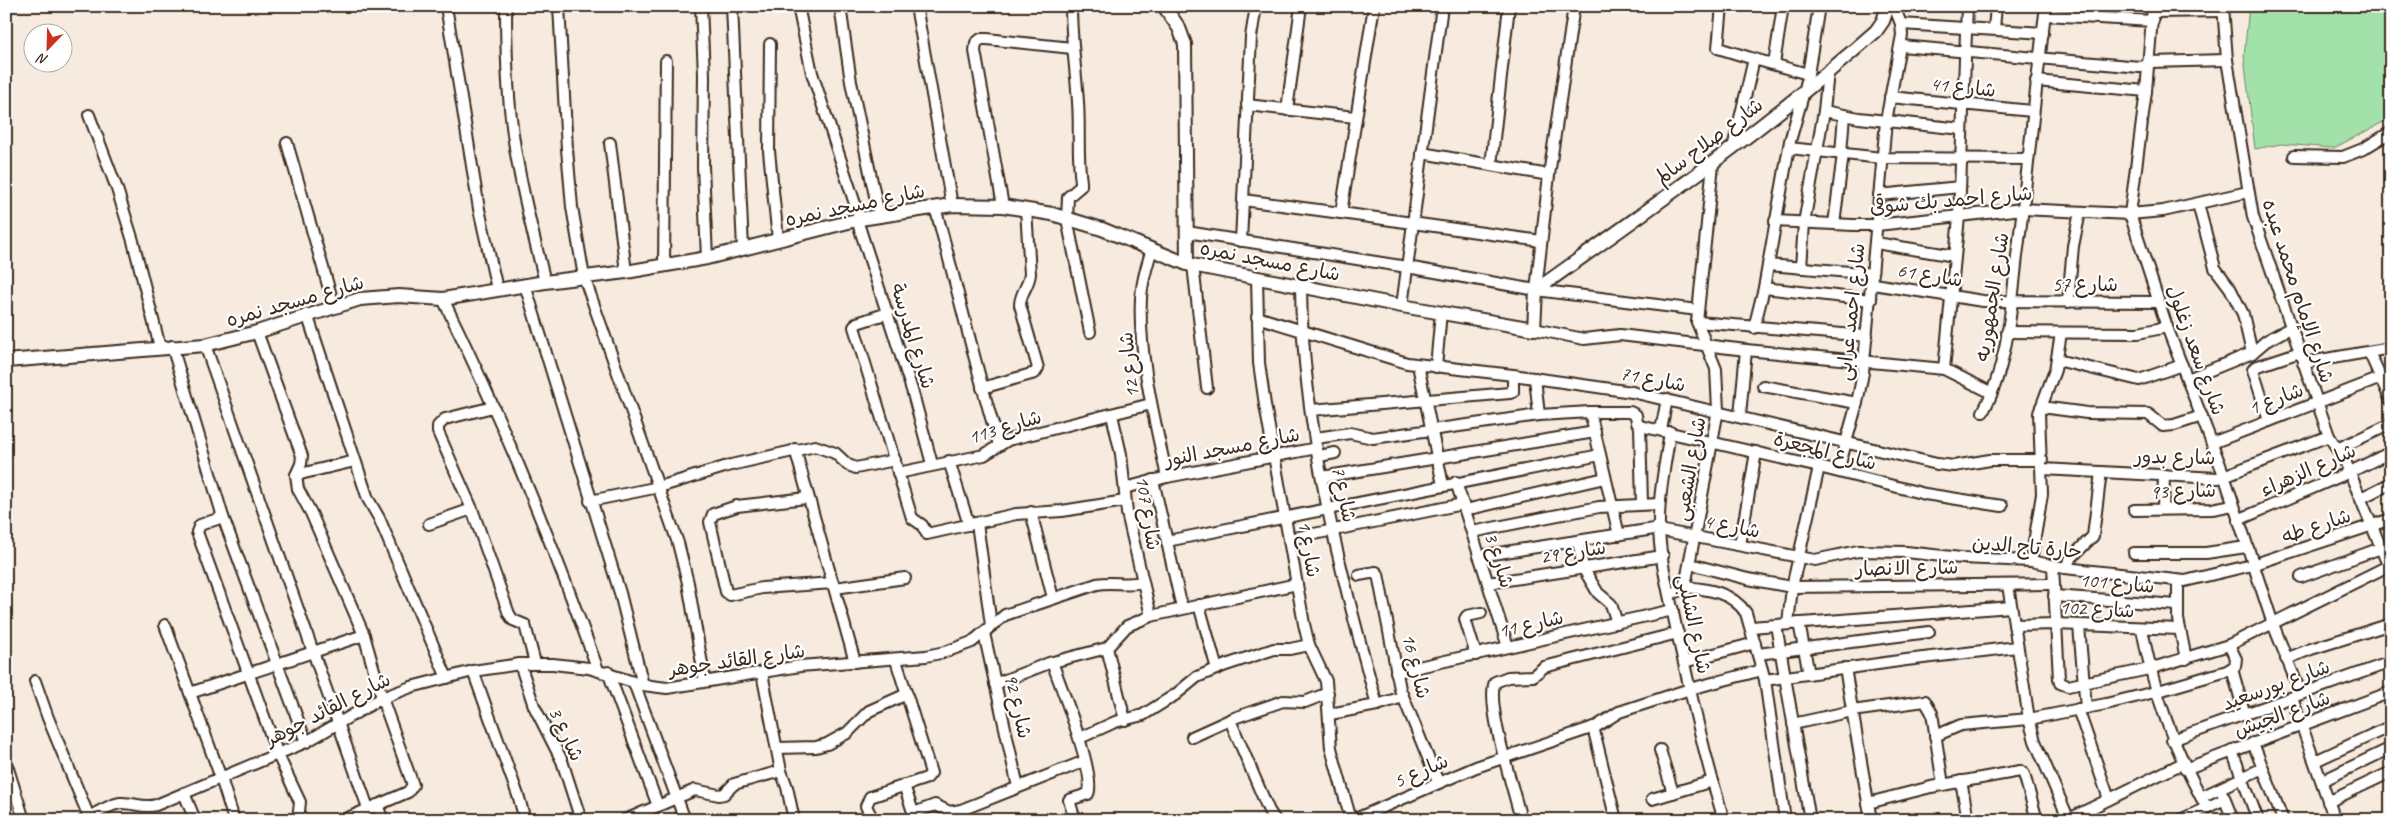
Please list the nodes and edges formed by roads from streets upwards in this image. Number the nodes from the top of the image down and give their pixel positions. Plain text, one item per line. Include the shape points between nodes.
1 (446, 6) edge
2 (506, 6) edge
3 (559, 6) edge
4 (701, 6) edge
5 (732, 6) edge
6 (798, 6) edge
7 (840, 6) edge
8 (916, 6) edge
9 (1071, 6) edge
10 (1164, 6) edge
11 (1256, 6) edge
12 (1301, 6) edge
13 (1374, 6) edge
14 (1442, 6) edge
15 (1509, 6) edge
16 (1574, 6) edge
17 (1722, 6) edge
18 (1783, 6) edge
19 (1819, 6) edge
20 (1888, 6) edge
21 (1894, 6) edge
22 (1967, 6) edge
23 (1996, 6) edge
24 (2223, 9) edge
25 (2046, 11) edge
26 (2153, 13) edge
27 (1901, 24) junction
28 (1965, 27) junction
29 (1994, 29) junction
30 (2043, 33) junction
31 (770, 44) dead end
32 (1901, 46) junction
33 (1072, 48) junction
34 (1964, 52) junction
35 (2039, 58) junction
36 (1754, 59) junction
37 (2227, 60) junction
38 (666, 61) dead end
39 (2149, 62) junction
40 (1774, 64) junction
41 (1828, 72) junction
42 (1808, 74) junction
43 (2036, 81) junction
44 (2146, 91) junction
45 (1804, 93) junction
46 (1890, 97) junction
47 (1247, 105) junction
48 (1963, 105) junction
49 (1287, 110) junction
50 (1824, 111) junction
51 (2032, 111) junction
52 (89, 115) dead end
53 (1844, 115) junction
54 (1355, 118) junction
55 (1886, 121) junction
56 (1962, 128) junction
57 (2391, 132) edge
58 (287, 143) dead end
59 (610, 143) dead end
60 (1789, 148) junction
61 (1733, 149) junction
62 (1816, 151) junction
63 (1422, 153) junction
64 (1842, 154) junction
65 (2294, 156) dead end
66 (1882, 158) junction
67 (1961, 158) junction
68 (2028, 159) junction
69 (1713, 164) junction
70 (1491, 165) junction
71 (1549, 174) junction
72 (1960, 187) junction
73 (2248, 192) junction
74 (1879, 195) junction
75 (1243, 200) junction
76 (2198, 204) junction
77 (952, 205) junction
78 (1003, 206) junction
79 (935, 207) junction
80 (2023, 208) junction
81 (1026, 209) junction
82 (2080, 212) junction
83 (1341, 213) junction
84 (2130, 214) junction
85 (879, 215) junction
86 (1959, 217) junction
87 (1067, 219) junction
88 (858, 220) junction
89 (1776, 221) junction
90 (1413, 223) junction
91 (1804, 223) junction
92 (1834, 224) junction
93 (1877, 225) junction
94 (1187, 232) junction
95 (778, 240) junction
96 (1241, 241) junction
97 (1541, 241) junction
98 (1876, 242) junction
99 (743, 249) junction
100 (1152, 249) junction
101 (1955, 256) junction
102 (708, 258) junction
103 (1190, 264) junction
104 (664, 266) junction
105 (1768, 266) junction
106 (1407, 267) junction
107 (1801, 268) junction
108 (626, 272) junction
109 (584, 277) junction
110 (1257, 278) junction
111 (1873, 279) junction
112 (545, 282) junction
113 (525, 285) junction
114 (1301, 286) junction
115 (1764, 288) junction
116 (497, 290) junction
117 (1536, 290) junction
118 (1952, 297) junction
119 (443, 299) junction
120 (1871, 300) junction
121 (2012, 302) junction
122 (2068, 302) junction
123 (2158, 302) junction
124 (334, 306) junction
125 (1402, 306) junction
126 (1698, 310) junction
127 (1441, 312) junction
128 (888, 313) junction
129 (307, 314) junction
130 (1257, 317) junction
131 (1697, 322) junction
132 (2167, 327) junction
133 (2292, 327) junction
134 (1754, 328) junction
135 (1534, 329) junction
136 (1302, 331) junction
137 (257, 332) junction
138 (1090, 332) dead end
139 (2007, 332) junction
140 (2061, 333) junction
141 (1867, 336) junction
142 (204, 345) junction
143 (1708, 345) junction
144 (166, 347) junction
145 (2391, 348) edge
146 (1746, 350) junction
147 (2300, 352) junction
148 (2369, 352) junction
149 (2252, 353) junction
150 (2057, 360) junction
151 (6, 361) edge
152 (1865, 361) junction
153 (2303, 363) junction
154 (1418, 365) junction
155 (2182, 365) junction
156 (1436, 367) junction
157 (1944, 369) junction
158 (1513, 374) junction
159 (1535, 378) junction
160 (2381, 378) junction
161 (2188, 379) junction
162 (1763, 386) dead end
163 (982, 388) junction
164 (1207, 388) dead end
165 (1992, 393) junction
166 (1667, 398) junction
167 (1424, 399) junction
168 (2391, 401) edge
169 (2317, 402) junction
170 (1858, 403) junction
171 (1151, 404) junction
172 (492, 407) junction
173 (2041, 407) junction
174 (1311, 410) junction
175 (1718, 410) junction
176 (1590, 412) junction
177 (1983, 412) dead end
178 (1112, 415) junction
179 (1539, 415) junction
180 (1740, 416) junction
181 (2202, 416) junction
182 (2269, 421) junction
183 (2391, 424) edge
184 (1640, 426) junction
185 (1430, 429) junction
186 (1666, 431) junction
187 (1595, 432) junction
188 (2328, 436) junction
189 (1713, 442) junction
190 (1846, 442) junction
191 (2212, 443) junction
192 (999, 445) junction
193 (1317, 447) junction
194 (2337, 448) junction
195 (795, 449) junction
196 (1756, 452) junction
197 (2391, 452) edge
198 (1335, 453) dead end
199 (1274, 456) junction
200 (1600, 456) junction
201 (1437, 457) junction
202 (895, 460) junction
203 (355, 461) junction
204 (949, 461) junction
205 (932, 464) junction
206 (2042, 465) junction
207 (1819, 467) junction
208 (1838, 472) junction
209 (2102, 472) junction
210 (2350, 472) junction
211 (898, 473) junction
212 (296, 475) junction
213 (2164, 475) junction
214 (2224, 476) junction
215 (1167, 477) junction
216 (1322, 477) junction
217 (1605, 478) junction
218 (1153, 480) junction
219 (1456, 482) junction
220 (2391, 483) edge
221 (1443, 485) junction
222 (659, 487) junction
223 (1124, 488) junction
224 (807, 498) junction
225 (2361, 498) junction
226 (590, 501) junction
227 (1125, 501) junction
228 (1642, 504) junction
229 (1659, 504) junction
230 (2233, 505) junction
231 (1612, 506) junction
232 (2002, 506) dead end
233 (1464, 507) junction
234 (472, 509) junction
235 (2162, 509) junction
236 (1328, 510) junction
237 (2134, 510) dead end
238 (1031, 512) junction
239 (223, 517) junction
240 (1286, 519) junction
241 (2391, 519) edge
242 (2238, 520) junction
243 (429, 524) dead end
244 (973, 524) junction
245 (2372, 526) junction
246 (1334, 530) junction
247 (1659, 530) junction
248 (1472, 532) junction
249 (1619, 535) junction
250 (1695, 536) junction
251 (1289, 539) junction
252 (1167, 540) junction
253 (1578, 541) junction
254 (1740, 545) junction
255 (2246, 547) junction
256 (2381, 548) junction
257 (2134, 553) dead end
258 (1480, 556) junction
259 (1663, 556) junction
260 (1798, 558) junction
261 (2031, 561) junction
262 (1690, 564) junction
263 (2252, 564) junction
264 (2052, 566) junction
265 (1583, 568) junction
266 (2065, 568) junction
267 (2390, 569) edge
268 (1359, 574) dead end
269 (2301, 577) dead end
270 (906, 578) dead end
271 (2178, 581) junction
272 (1143, 582) junction
273 (1488, 583) junction
274 (1297, 584) junction
275 (2053, 584) junction
276 (834, 585) junction
277 (2008, 585) junction
278 (1684, 587) junction
279 (1792, 587) junction
280 (1670, 594) junction
281 (2054, 596) junction
282 (1053, 598) junction
283 (1199, 605) junction
284 (2177, 606) junction
285 (2011, 607) junction
286 (1182, 608) junction
287 (1673, 610) junction
288 (1481, 613) dead end
289 (1151, 616) junction
290 (1617, 623) junction
291 (1799, 623) junction
292 (1788, 624) junction
293 (2056, 624) junction
294 (2273, 624) junction
295 (2391, 624) edge
296 (991, 625) junction
297 (1776, 625) junction
298 (2014, 625) junction
299 (164, 626) dead end
300 (2079, 626) junction
301 (1751, 627) junction
302 (2142, 629) junction
303 (2179, 630) junction
304 (1929, 632) dead end
305 (984, 633) junction
306 (1678, 633) junction
307 (364, 635) junction
308 (1309, 645) junction
309 (2230, 645) junction
310 (1804, 646) junction
311 (1508, 647) junction
312 (2017, 647) junction
313 (1107, 648) junction
314 (1757, 648) junction
315 (1781, 650) junction
316 (314, 653) junction
317 (1476, 655) junction
318 (2186, 659) junction
319 (2286, 659) junction
320 (896, 660) junction
321 (855, 662) junction
322 (1052, 662) junction
323 (1684, 662) junction
324 (2391, 662) edge
325 (535, 663) junction
326 (520, 664) junction
327 (278, 665) junction
328 (1845, 668) junction
329 (1217, 669) junction
330 (2150, 669) junction
331 (2232, 669) junction
332 (473, 671) junction
333 (603, 671) junction
334 (1396, 672) junction
335 (762, 673) junction
336 (249, 674) junction
337 (1810, 674) junction
338 (1764, 675) junction
339 (447, 678) junction
340 (1786, 678) junction
341 (35, 681) dead end
342 (705, 681) junction
343 (639, 684) junction
344 (995, 684) junction
345 (2083, 684) junction
346 (1690, 689) junction
347 (2155, 692) junction
348 (2391, 692) edge
349 (190, 693) junction
350 (1328, 693) junction
351 (907, 694) junction
352 (2296, 696) junction
353 (1403, 697) junction
354 (382, 698) junction
355 (1377, 705) junction
356 (2082, 709) junction
357 (1852, 711) junction
358 (1330, 714) junction
359 (2245, 715) junction
360 (2029, 718) junction
361 (1125, 720) junction
362 (1230, 720) junction
363 (340, 724) junction
364 (1793, 724) junction
365 (2302, 725) junction
366 (2391, 726) edge
367 (1593, 727) junction
368 (1936, 736) junction
369 (1192, 737) dead end
370 (1080, 738) junction
371 (2172, 740) junction
372 (306, 742) junction
373 (2253, 743) junction
374 (776, 748) junction
375 (2391, 748) edge
376 (1660, 750) dead end
377 (2232, 751) junction
378 (278, 755) junction
379 (1504, 757) junction
380 (1084, 761) junction
381 (2315, 761) junction
382 (6, 762) edge
383 (2184, 766) junction
384 (2263, 768) junction
385 (780, 771) junction
386 (2391, 772) edge
387 (222, 778) junction
388 (2242, 778) junction
389 (1712, 781) junction
390 (1961, 781) junction
391 (2322, 781) junction
392 (1438, 782) junction
393 (904, 785) junction
394 (1943, 785) junction
395 (1018, 787) junction
396 (2220, 788) junction
397 (184, 793) junction
398 (1673, 793) junction
399 (678, 797) junction
400 (2201, 797) junction
401 (1652, 799) dead end
402 (2109, 799) junction
403 (2225, 800) junction
404 (2328, 802) junction
405 (1868, 804) junction
406 (658, 806) junction
407 (372, 807) junction
408 (2207, 808) junction
409 (915, 816) edge
410 (87, 818) edge
411 (24, 820) edge
412 (194, 820) edge
413 (234, 820) edge
414 (298, 820) edge
415 (343, 820) edge
416 (383, 820) edge
417 (525, 820) edge
418 (580, 820) edge
419 (625, 820) edge
420 (685, 820) edge
421 (794, 820) edge
422 (873, 820) edge
423 (1075, 820) edge
424 (1275, 820) edge
425 (1352, 820) edge
426 (1522, 820) edge
427 (1616, 820) edge
428 (1724, 820) edge
429 (1786, 820) edge
430 (1810, 820) edge
431 (1872, 820) edge
432 (1968, 820) edge
433 (2038, 820) edge
434 (2068, 820) edge
435 (2180, 820) edge
436 (2233, 820) edge
437 (2258, 820) edge
438 (2283, 820) edge
439 (2335, 820) edge

1 - 116 street via 479,209
2 - 112 street via 513,132
3 - 109 street via 572,207
4 - 102 street
5 - 99 street
6 - 88 street, شارع المدرسة via 812,73
7 - 85 street via 851,82
8 - 77 street
9 - 33 street
10 - 94 street via 1180,28 1184,44
11 - 47 street
12 - 49 street
13 - 54 street
14 - 63 street
15 - 70 street
16 - 71 street
17 - 36 street via 1718,48
18 - 40 street
19 - 42 street
20 - 41 street, شارع صلاح سالم via 1876,31
21 - 27 street, شارع احمد عرابى
22 - 28 street
23 - 29 street
24 - 26 street
24 - 37 street, شارع الإمام محمد عبده
25 - 26 street
25 - 30 street, شارع الجمهوريه
26 - 39 street, شارع سعد زغلول
27 - 28 street
27 - 32 street, شارع احمد عرابى
28 - 29 street
28 - 34 street
29 - 30 street
30 - 35 street, شارع الجمهوريه
31 - 95 street via 769,151
32 - 34 street
32 - 46 street, شارع احمد عرابى
33 - 78 street via 988,39 976,43
33 - 87 street via 1081,182 1068,197
34 - 35 street
34 - 48 street
35 - 39 street via 2140,66
35 - 43 street, شارع الجمهوريه
36 - 40 street
36 - 61 street
37 - 39 street
37 - 73 street, شارع الإمام محمد عبده
38 - 104 street
39 - 44 street, شارع سعد زغلول
40 - 42 street
41 - 45 street, شارع صلاح سالم
41 - 50 street
42 - 45 street
43 - 44 street
43 - 51 street, شارع الجمهوريه
44 - 84 street, شارع سعد زغلول
45 - 60 street
45 - 61 street, شارع صلاح سالم
46 - 48 street, شارع 41
46 - 55 street, شارع احمد عرابى
47 - 49 street
47 - 75 street
48 - 51 street, شارع 41
48 - 56 street
49 - 54 street
50 - 53 street
50 - 62 street
51 - 68 street, شارع الجمهوريه
52 - 144 street via 117,189
53 - 55 street
53 - 64 street
54 - 83 street
55 - 56 street
55 - 66 street, شارع احمد عرابى
56 - 67 street
57 - 65 street via 2343,157
58 - 124 street
59 - 108 street
60 - 62 street
60 - 89 street
61 - 69 street, شارع صلاح سالم
62 - 64 street
62 - 91 street
63 - 70 street
63 - 90 street
64 - 66 street
64 - 92 street
66 - 67 street
66 - 74 street, شارع احمد عرابى
67 - 68 street
67 - 72 street
68 - 80 street, شارع الجمهوريه
69 - 117 street, شارع صلاح سالم
69 - 126 street, شارع الشعبى
70 - 71 street
71 - 97 street
72 - 74 street
72 - 86 street
73 - 76 street, شارع احمد بك شوقى
73 - 133 street, شارع الإمام محمد عبده via 2261,244
74 - 93 street, شارع احمد عرابى
75 - 83 street
75 - 96 street
76 - 84 street, شارع احمد بك شوقى
76 - 149 street via 2215,268 2243,314
77 - 78 street, شارع مسجد نمره
77 - 79 street, شارع مسجد نمره
78 - 81 street, شارع مسجد نمره
79 - 85 street, شارع مسجد نمره
79 - 163 street
80 - 82 street, شارع احمد بك شوقى
80 - 86 street, شارع احمد بك شوقى
80 - 121 street, شارع الجمهوريه
81 - 87 street, شارع مسجد نمره
81 - 163 street via 1030,274 1020,305 1038,368 1036,373
82 - 84 street, شارع احمد بك شوقى
82 - 122 street
83 - 90 street
84 - 123 street, شارع سعد زغلول
85 - 88 street, شارع مسجد نمره
86 - 93 street, شارع احمد بك شوقى
86 - 101 street
87 - 100 street, شارع مسجد نمره
87 - 138 street
88 - 95 street, شارع مسجد نمره
88 - 128 street, شارع المدرسة
89 - 91 street, شارع احمد بك شوقى
89 - 105 street
90 - 97 street
90 - 106 street
91 - 92 street, شارع احمد بك شوقى
91 - 107 street
92 - 93 street, شارع احمد بك شوقى
93 - 98 street, شارع احمد عرابى
94 - 96 street
94 - 103 street
95 - 99 street, شارع مسجد نمره
96 - 106 street
97 - 117 street
98 - 101 street
98 - 111 street, شارع احمد عرابى
99 - 102 street, شارع مسجد نمره
100 - 103 street, شارع مسجد نمره
100 - 171 street, شارع 12 via 1143,283 1141,312
101 - 118 street
102 - 104 street, شارع مسجد نمره
103 - 110 street, شارع مسجد نمره
103 - 164 street
104 - 108 street, شارع مسجد نمره
105 - 107 street, شارع 61
105 - 115 street
106 - 117 street
106 - 125 street
107 - 111 street, شارع 61
108 - 109 street, شارع مسجد نمره
109 - 112 street, شارع مسجد نمره
109 - 222 street
110 - 114 street, شارع مسجد نمره
110 - 130 street, شارع 1
111 - 118 street, شارع 61
111 - 120 street, شارع احمد عرابى
112 - 113 street, شارع مسجد نمره
113 - 116 street, شارع مسجد نمره
113 - 226 street
114 - 125 street, شارع مسجد نمره
114 - 136 street, شارع 7
115 - 120 street
115 - 134 street
116 - 119 street, شارع مسجد نمره
117 - 126 street
117 - 135 street
118 - 121 street, شارع 61
118 - 157 street
119 - 124 street, شارع مسجد نمره via 378,296
119 - 172 street
120 - 141 street, شارع احمد عرابى
121 - 122 street, شارع 57
121 - 139 street, شارع الجمهوريه
122 - 123 street, شارع 57
123 - 132 street, شارع سعد زغلول
124 - 129 street, شارع مسجد نمره
125 - 127 street, شارع مسجد نمره
126 - 131 street, شارع الشعبى
127 - 135 street, شارع مسجد نمره
127 - 156 street
128 - 202 street via 857,323 854,327
128 - 205 street, شارع المدرسة
129 - 137 street, شارع مسجد نمره
129 - 203 street
130 - 136 street, شارع 71
130 - 199 street, شارع 1 via 1259,363
131 - 134 street
131 - 143 street, شارع الشعبى
132 - 140 street via 2138,333
132 - 155 street, شارع سعد زغلول
133 - 147 street, شارع الإمام محمد عبده
133 - 149 street
134 - 141 street
135 - 143 street, شارع مسجد نمره via 1584,339 1620,334
136 - 154 street, شارع 71
136 - 174 street, شارع 7
137 - 142 street, شارع مسجد نمره
137 - 212 street via 302,456
139 - 140 street
139 - 165 street, شارع الجمهوريه
140 - 150 street
141 - 152 street, شارع احمد عرابى
142 - 144 street, شارع مسجد نمره
142 - 316 street
143 - 146 street, شارع مسجد نمره
143 - 175 street, شارع الشعبى via 1716,369
144 - 151 street, شارع مسجد نمره
144 - 239 street
145 - 148 street
146 - 152 street, شارع مسجد نمره
146 - 180 street
147 - 153 street, شارع الإمام محمد عبده
147 - 182 street via 2253,370
148 - 153 street
148 - 160 street
149 - 161 street
150 - 155 street via 2139,380
150 - 173 street
152 - 157 street, شارع مسجد نمره
152 - 170 street, شارع احمد عرابى
153 - 169 street, شارع الإمام محمد عبده
154 - 156 street, شارع 71
154 - 167 street
155 - 161 street, شارع سعد زغلول
156 - 158 street, شارع 71
157 - 165 street
158 - 159 street, شارع 71
158 - 167 street via 1512,393
159 - 166 street, شارع 71
159 - 179 street
160 - 168 street
160 - 169 street, شارع 1
161 - 181 street, شارع سعد زغلول
162 - 170 street
163 - 192 street
165 - 177 street, شارع الجمهوريه
166 - 175 street, شارع 71
166 - 186 street, شارع الشلبى
167 - 174 street
167 - 185 street
169 - 182 street, شارع 1
169 - 188 street, شارع الإمام محمد عبده
170 - 190 street, شارع احمد عرابى
171 - 178 street, شارع 113
171 - 215 street, شارع 12
172 - 234 street via 445,419 438,426
172 - 333 street
173 - 181 street via 2087,413 2146,414 2163,426
173 - 206 street
174 - 193 street, شارع 7
175 - 180 street, شارع 71
175 - 189 street, شارع الشعبى
176 - 179 street
176 - 184 street via 1630,412 1636,415
176 - 187 street
178 - 192 street, شارع 113 via 1008,440
178 - 223 street, شارع 107 via 1121,454
179 - 185 street
180 - 190 street, شارع 71
181 - 191 street, شارع سعد زغلول
182 - 191 street, شارع 1
183 - 194 street
184 - 186 street, شارع المجعرة
184 - 228 street
185 - 193 street via 1372,438 1350,433
185 - 201 street
186 - 189 street, شارع المجعرة
186 - 229 street, شارع الشلبى
187 - 200 street
187 - 201 street
188 - 194 street, شارع الإمام محمد عبده
188 - 214 street, شارع بدور
189 - 196 street, شارع المجعرة
189 - 250 street, شارع الشعبى
190 - 206 street, شارع 71 via 1954,466 1990,460
190 - 208 street, شارع احمد عرابى
191 - 214 street, شارع سعد زغلول
192 - 204 street, شارع 113 via 984,455
193 - 198 street
193 - 199 street, شارع مسجد النور
193 - 216 street, شارع 7
194 - 210 street, شارع الإمام محمد عبده
195 - 202 street via 822,447 856,468
195 - 222 street
195 - 224 street
196 - 207 street, شارع المجعرة
196 - 254 street
197 - 210 street, شارع الزهراء
199 - 215 street, شارع مسجد النور
199 - 240 street, شارع 1
200 - 217 street
200 - 219 street
201 - 216 street
201 - 221 street
202 - 211 street
203 - 212 street
203 - 339 street via 368,499
204 - 205 street, شارع 113
204 - 244 street
205 - 211 street, شارع 113
206 - 209 street, شارع بدور
206 - 261 street via 2042,506
207 - 208 street, شارع المجعرة
207 - 260 street
208 - 232 street, شارع المجعرة via 1925,494
209 - 213 street, شارع بدور
209 - 266 street via 2093,536
210 - 225 street, شارع الإمام محمد عبده
210 - 242 street, شارع الزهراء
211 - 244 street via 912,518 926,532 931,534
212 - 307 street via 298,489 312,513
213 - 214 street, شارع بدور
213 - 235 street
214 - 230 street, شارع سعد زغلول
215 - 218 street, شارع مسجد النور
216 - 236 street, شارع 7
217 - 231 street
217 - 233 street
218 - 223 street, شارع مسجد النور
218 - 252 street
219 - 221 street
219 - 233 street, شارع 3
220 - 225 street
221 - 236 street
222 - 226 street
222 - 342 street via 688,583
223 - 227 street, شارع 107
224 - 276 street
224 - 276 street via 737,506 713,514 710,522 726,592 730,595 762,588
225 - 245 street, شارع الإمام محمد عبده
226 - 343 street via 620,593
227 - 238 street via 1062,511
227 - 272 street, شارع 107
228 - 229 street
228 - 231 street
229 - 247 street, شارع الشلبى
230 - 235 street, شارع 93 via 2212,509
230 - 242 street, شارع سعد زغلول
231 - 248 street
231 - 249 street
233 - 246 street
233 - 248 street, شارع 3
234 - 243 street
234 - 325 street via 509,614 513,620 525,625
235 - 237 street, شارع 93
236 - 240 street
236 - 246 street, شارع 7
238 - 244 street
238 - 282 street
239 - 327 street
239 - 336 street via 200,525 197,532
240 - 251 street, شارع 1
240 - 252 street
241 - 245 street, شارع طه
242 - 255 street, شارع سعد زغلول
244 - 296 street
245 - 256 street, شارع الإمام محمد عبده
245 - 263 street, شارع طه
246 - 251 street
246 - 355 street, شارع 7
247 - 249 street, شارع 4
247 - 250 street, شارع 4
247 - 259 street, شارع الشلبى
248 - 258 street, شارع 3
249 - 253 street, شارع 4
250 - 254 street, شارع 4
250 - 262 street, شارع الشعبى
251 - 274 street, شارع 1
252 - 286 street
253 - 258 street, شارع 4
253 - 265 street
254 - 260 street, شارع 4
255 - 257 street via 2206,553
255 - 263 street, شارع سعد زغلول
256 - 267 street, شارع الإمام محمد عبده
256 - 269 street
258 - 273 street, شارع 3
259 - 265 street, شارع 29
259 - 280 street, شارع الشلبى
260 - 261 street, حارة تاج الدين via 1825,559 1850,552 1880,550
260 - 279 street
261 - 264 street, حارة تاج الدين
262 - 278 street, شارع الشعبى
262 - 279 street, شارع الانصار
263 - 271 street, حارة تاج الدين
263 - 294 street, شارع سعد زغلول
264 - 266 street, حارة تاج الدين
264 - 275 street
265 - 273 street, شارع 29
265 - 290 street via 1598,593 1611,604
266 - 271 street, حارة تاج الدين
267 - 294 street
268 - 334 street, شارع 16 via 1378,574
270 - 276 street
271 - 284 street
272 - 282 street, شارع القائد جوهر via 1098,584
272 - 289 street, شارع 107
273 - 311 street, شارع 3
274 - 283 street
274 - 308 street, شارع 1
275 - 277 street, شارع الانصار
275 - 281 street
276 - 321 street
277 - 279 street, شارع الانصار
277 - 285 street
278 - 280 street
278 - 301 street via 1715,591 1733,600 1746,613
279 - 292 street
280 - 287 street, شارع الشلبى
281 - 284 street, شارع 101
281 - 293 street
282 - 296 street, شارع القائد جوهر via 1005,615
283 - 286 street
283 - 329 street
284 - 303 street
285 - 291 street
285 - 298 street
286 - 289 street
287 - 290 street, شارع 11
287 - 306 street, شارع الشلبى
288 - 317 street via 1465,618
289 - 313 street via 1127,626
290 - 311 street, شارع 11
291 - 292 street
291 - 310 street
292 - 297 street
293 - 298 street, شارع 102
293 - 300 street, شارع 102
293 - 345 street via 2060,684
294 - 309 street
294 - 319 street, شارع سعد زغلول
295 - 319 street
296 - 305 street, شارع القائد جوهر
297 - 301 street
297 - 315 street
298 - 312 street
299 - 349 street
300 - 302 street, شارع 102
300 - 345 street
301 - 314 street
302 - 303 street, شارع 102
302 - 330 street
303 - 318 street
304 - 310 street
305 - 320 street, شارع القائد جوهر via 972,642 945,652
305 - 344 street, شارع 92
306 - 323 street, شارع الشلبى
306 - 379 street via 1544,667 1533,676 1498,680 1493,690
307 - 316 street
307 - 354 street
308 - 329 street via 1274,649
308 - 350 street, شارع 1 via 1321,668
309 - 318 street
309 - 331 street via 2236,663
310 - 315 street
310 - 337 street
311 - 317 street, شارع 11
312 - 328 street, شارع 5
312 - 360 street
313 - 322 street
313 - 361 street
314 - 315 street
314 - 323 street
314 - 338 street
315 - 340 street
316 - 327 street
316 - 363 street
317 - 334 street, شارع 11
318 - 330 street
319 - 352 street, شارع سعد زغلول
320 - 321 street, شارع القائد جوهر
320 - 351 street
321 - 335 street, شارع القائد جوهر
322 - 344 street
322 - 370 street
323 - 346 street, شارع الشلبى
324 - 352 street, شارع بورسعيد
325 - 326 street, شارع القائد جوهر
325 - 333 street, شارع القائد جوهر
326 - 332 street, شارع القائد جوهر
326 - 418 street, شارع 3 via 534,706 562,761
327 - 336 street
327 - 372 street
328 - 337 street, شارع 5
328 - 357 street
329 - 361 street via 1198,677 1143,715
330 - 345 street
330 - 347 street
331 - 347 street
331 - 359 street
332 - 339 street, شارع القائد جوهر
332 - 417 street
333 - 343 street, شارع القائد جوهر
333 - 406 street
334 - 353 street, شارع 16
335 - 342 street, شارع القائد جوهر
335 - 374 street
336 - 349 street
336 - 378 street
337 - 340 street, شارع 5
338 - 340 street, شارع 5
338 - 346 street, شارع 5
338 - 429 street
339 - 354 street, شارع القائد جوهر
340 - 364 street
341 - 410 street
342 - 343 street, شارع القائد جوهر via 667,688
343 - 399 street
344 - 395 street, شارع 92
345 - 356 street
346 - 367 street, شارع 5 via 1619,712
346 - 389 street, شارع الشلبى
347 - 356 street
347 - 371 street
348 - 365 street, شارع الجيش
349 - 387 street
350 - 358 street, شارع 1
350 - 362 street via 1305,702 1283,701
351 - 374 street via 869,711 847,733 827,744
351 - 393 street via 931,773 928,778
352 - 359 street, شارع بورسعيد
352 - 365 street, شارع سعد زغلول
353 - 355 street
353 - 392 street, شارع 16
354 - 363 street, شارع القائد جوهر
354 - 407 street via 413,788
355 - 358 street
356 - 360 street
356 - 402 street
357 - 364 street
357 - 368 street via 1925,701 1930,707
357 - 405 street
358 - 425 street, شارع 1 via 1331,748
359 - 371 street, شارع بورسعيد
360 - 368 street via 1961,725
360 - 434 street via 2041,758
361 - 370 street
362 - 369 street
362 - 424 street
363 - 372 street, شارع القائد جوهر
363 - 407 street
364 - 430 street
365 - 373 street, شارع الجيش
365 - 381 street, شارع سعد زغلول
366 - 381 street
367 - 379 street, شارع 5
367 - 427 street
368 - 394 street
370 - 380 street
371 - 383 street
372 - 378 street, شارع القائد جوهر
373 - 377 street, شارع الجيش
373 - 384 street
374 - 385 street
375 - 391 street
376 - 398 street
377 - 383 street, شارع الجيش
377 - 388 street
378 - 387 street, شارع القائد جوهر
378 - 414 street via 300,802
379 - 392 street, شارع 5
379 - 426 street
380 - 395 street
380 - 423 street via 1090,792 1070,799
381 - 391 street, شارع سعد زغلول
382 - 411 street
383 - 400 street
383 - 402 street, شارع الجيش
384 - 388 street
384 - 438 street via 2283,806
385 - 399 street via 734,784 724,794 699,789
385 - 421 street
386 - 404 street
387 - 397 street, شارع القائد جوهر
387 - 413 street
388 - 396 street
388 - 437 street
389 - 398 street
389 - 428 street, شارع الشلبى
390 - 394 street
390 - 432 street
390 - 433 street via 2023,772
391 - 404 street, شارع سعد زغلول
392 - 425 street, شارع 5
393 - 409 street
393 - 422 street via 867,800 867,809
394 - 405 street
395 - 409 street via 961,810 950,812 935,805
396 - 400 street
396 - 403 street
397 - 410 street, شارع القائد جوهر via 150,807 112,805
397 - 412 street
398 - 401 street
399 - 406 street
399 - 420 street
400 - 408 street
402 - 434 street, شارع الجيش
403 - 408 street
403 - 436 street
404 - 439 street, شارع سعد زغلول
405 - 431 street
406 - 419 street
407 - 415 street
407 - 416 street
408 - 435 street

